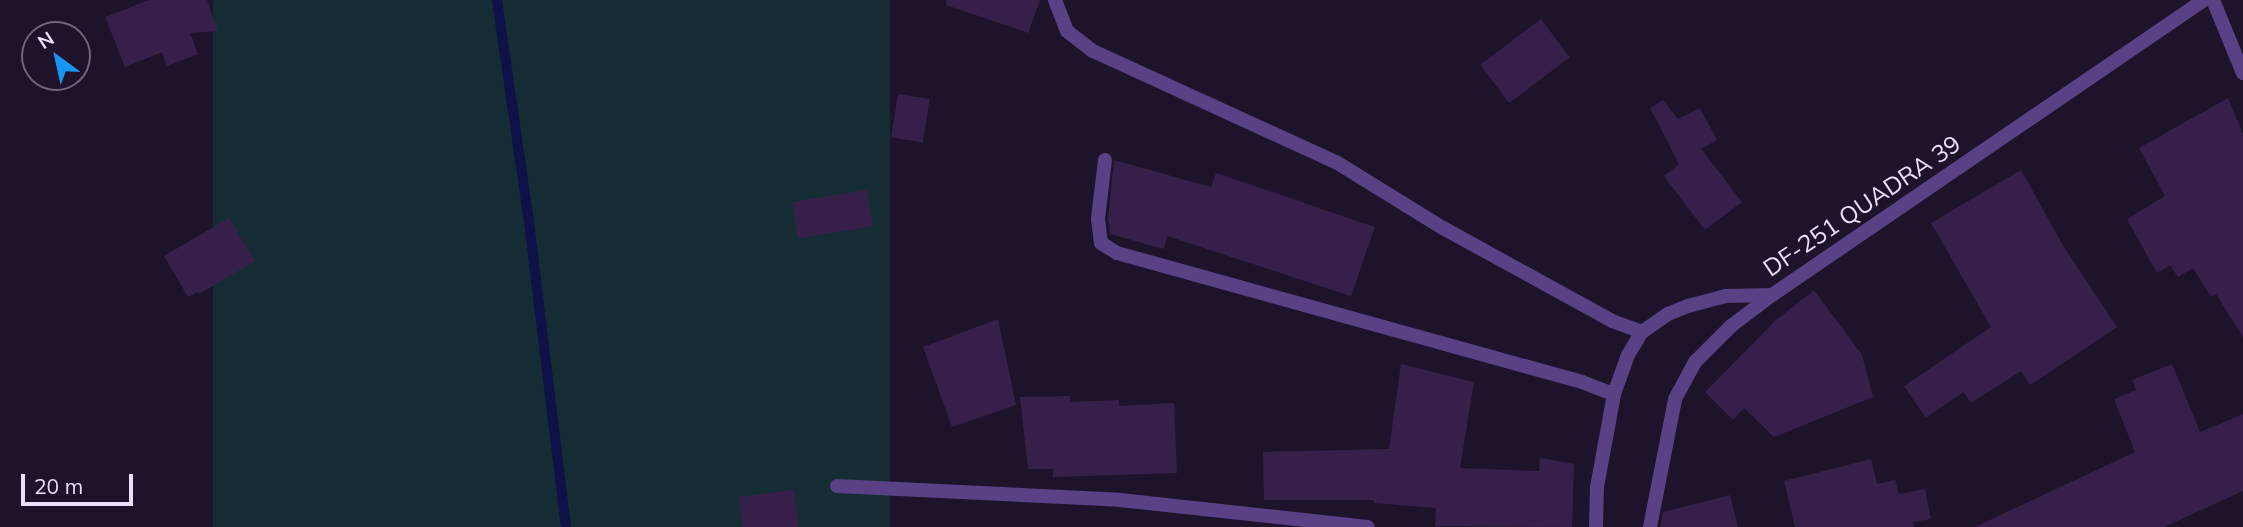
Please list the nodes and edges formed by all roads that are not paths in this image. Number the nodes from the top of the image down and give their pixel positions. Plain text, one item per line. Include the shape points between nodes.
1 (1055, 0) edge
2 (2204, 0) edge
3 (2213, 0) edge
4 (2243, 73) edge
5 (1105, 160) dead end
6 (1772, 295) junction
7 (1642, 332) junction
8 (1614, 394) junction
9 (837, 486) dead end
10 (1368, 527) edge
11 (1596, 527) edge
12 (1650, 527) edge

1 - 7 street via 1067,31 1093,51 1336,162 1443,228 1612,321
2 - 6 street, DF-251 QUADRA 39
3 - 4 street
5 - 8 street via 1098,219 1101,243 1117,253
6 - 7 street via 1726,296 1688,306
6 - 12 street, DF-251 QUADRA 39 via 1695,362 1675,398
7 - 8 street
8 - 11 street via 1597,487
9 - 10 street via 1120,500

